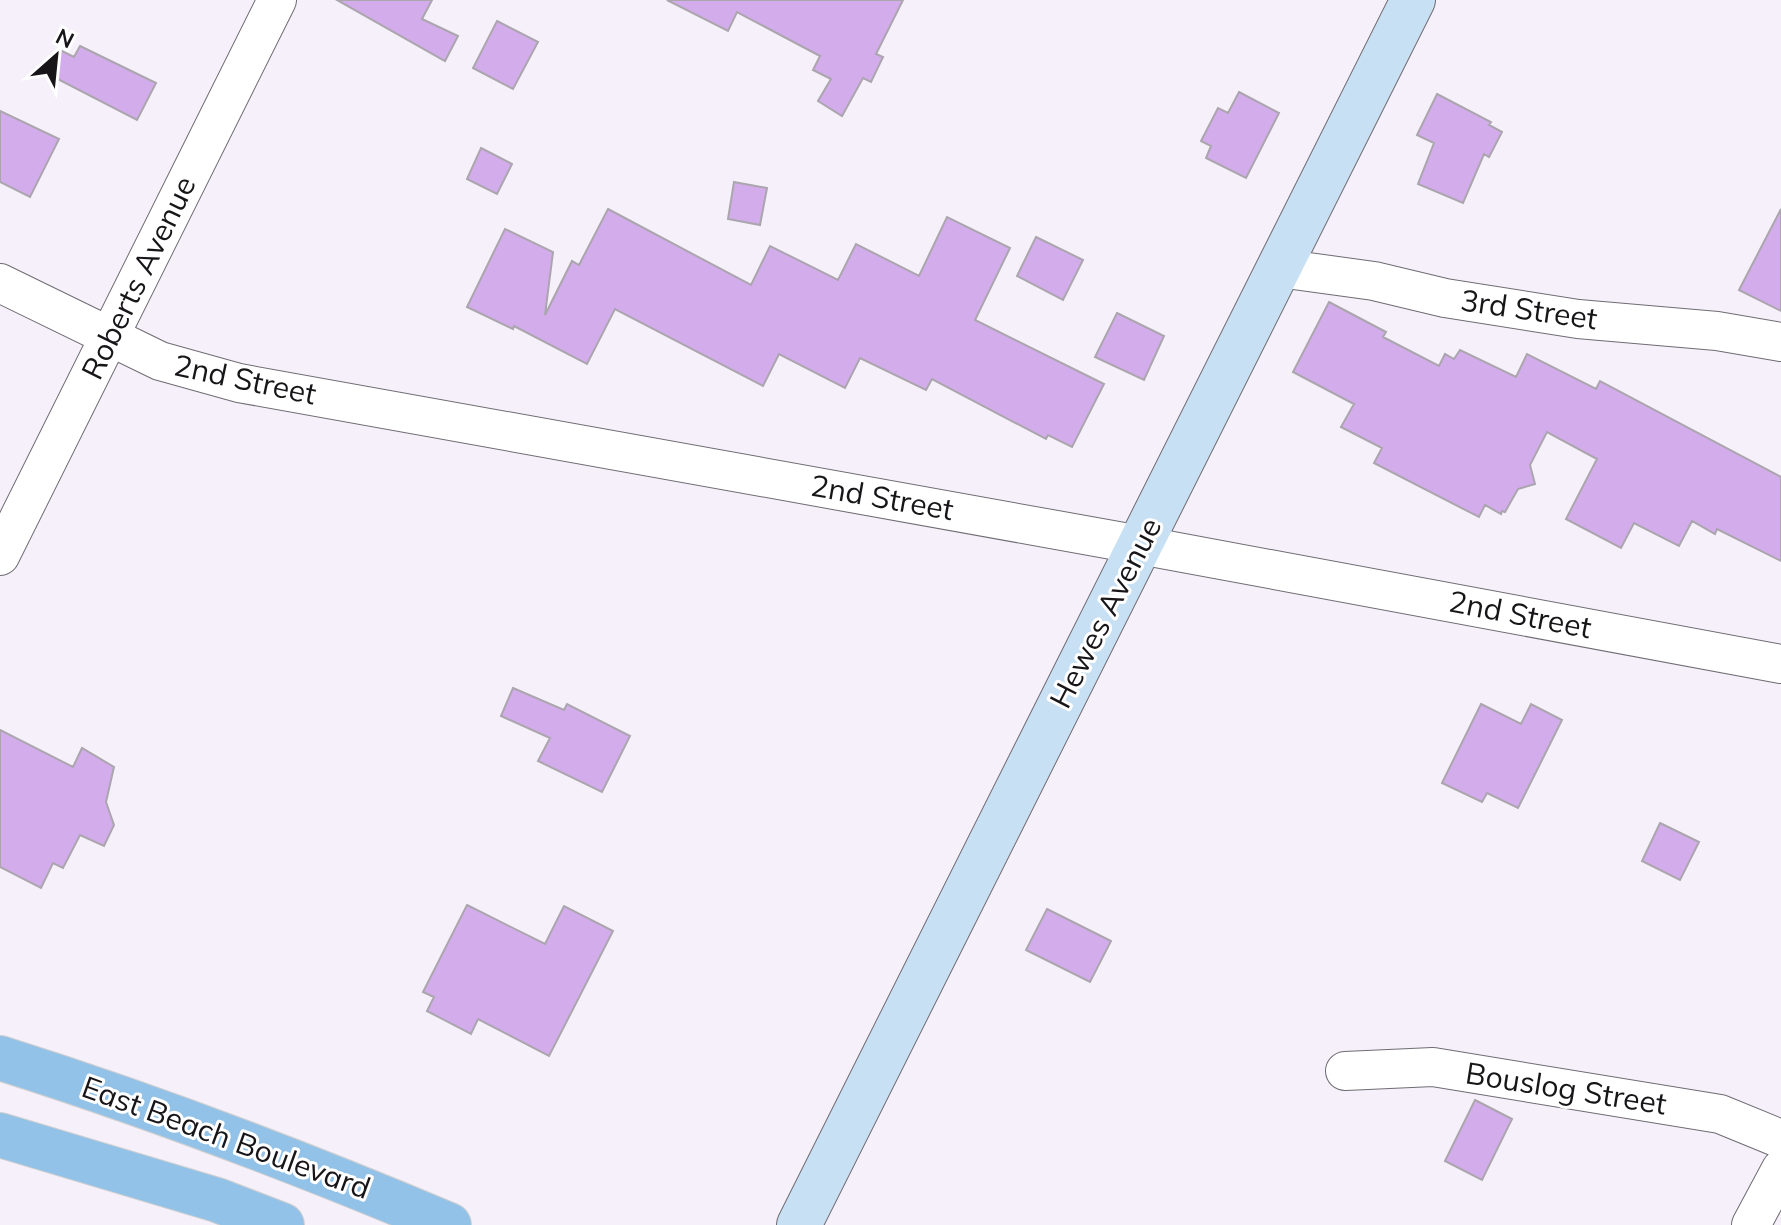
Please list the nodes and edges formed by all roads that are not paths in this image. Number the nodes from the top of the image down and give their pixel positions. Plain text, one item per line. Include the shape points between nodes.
1 (277, 0) edge
2 (1405, 2) edge
3 (1279, 268) junction
4 (0, 283) edge
5 (110, 338) junction
6 (1781, 342) edge
7 (1140, 545) junction
8 (0, 556) edge
9 (1781, 664) edge
10 (0, 1058) edge
11 (1345, 1071) dead end
12 (0, 1135) edge
13 (1781, 1139) edge
14 (1781, 1169) edge
15 (282, 1225) edge
16 (449, 1225) edge
17 (799, 1225) edge
18 (1751, 1225) edge

1 - 5 street, Roberts Avenue
2 - 3 main road, Hewes Avenue
3 - 6 street, 3rd Street via 1578,319
3 - 7 main road, Hewes Avenue
4 - 5 street, 2nd Street
5 - 7 street, 2nd Street via 160,361 239,383
5 - 8 street, Roberts Avenue
7 - 9 street, 2nd Street
7 - 17 main road, Hewes Avenue
10 - 16 main road, East Beach Boulevard via 101,1090
11 - 13 street, Bouslog Street via 1433,1067 1720,1114
12 - 15 main road, East Beach Boulevard via 217,1200
14 - 18 street

